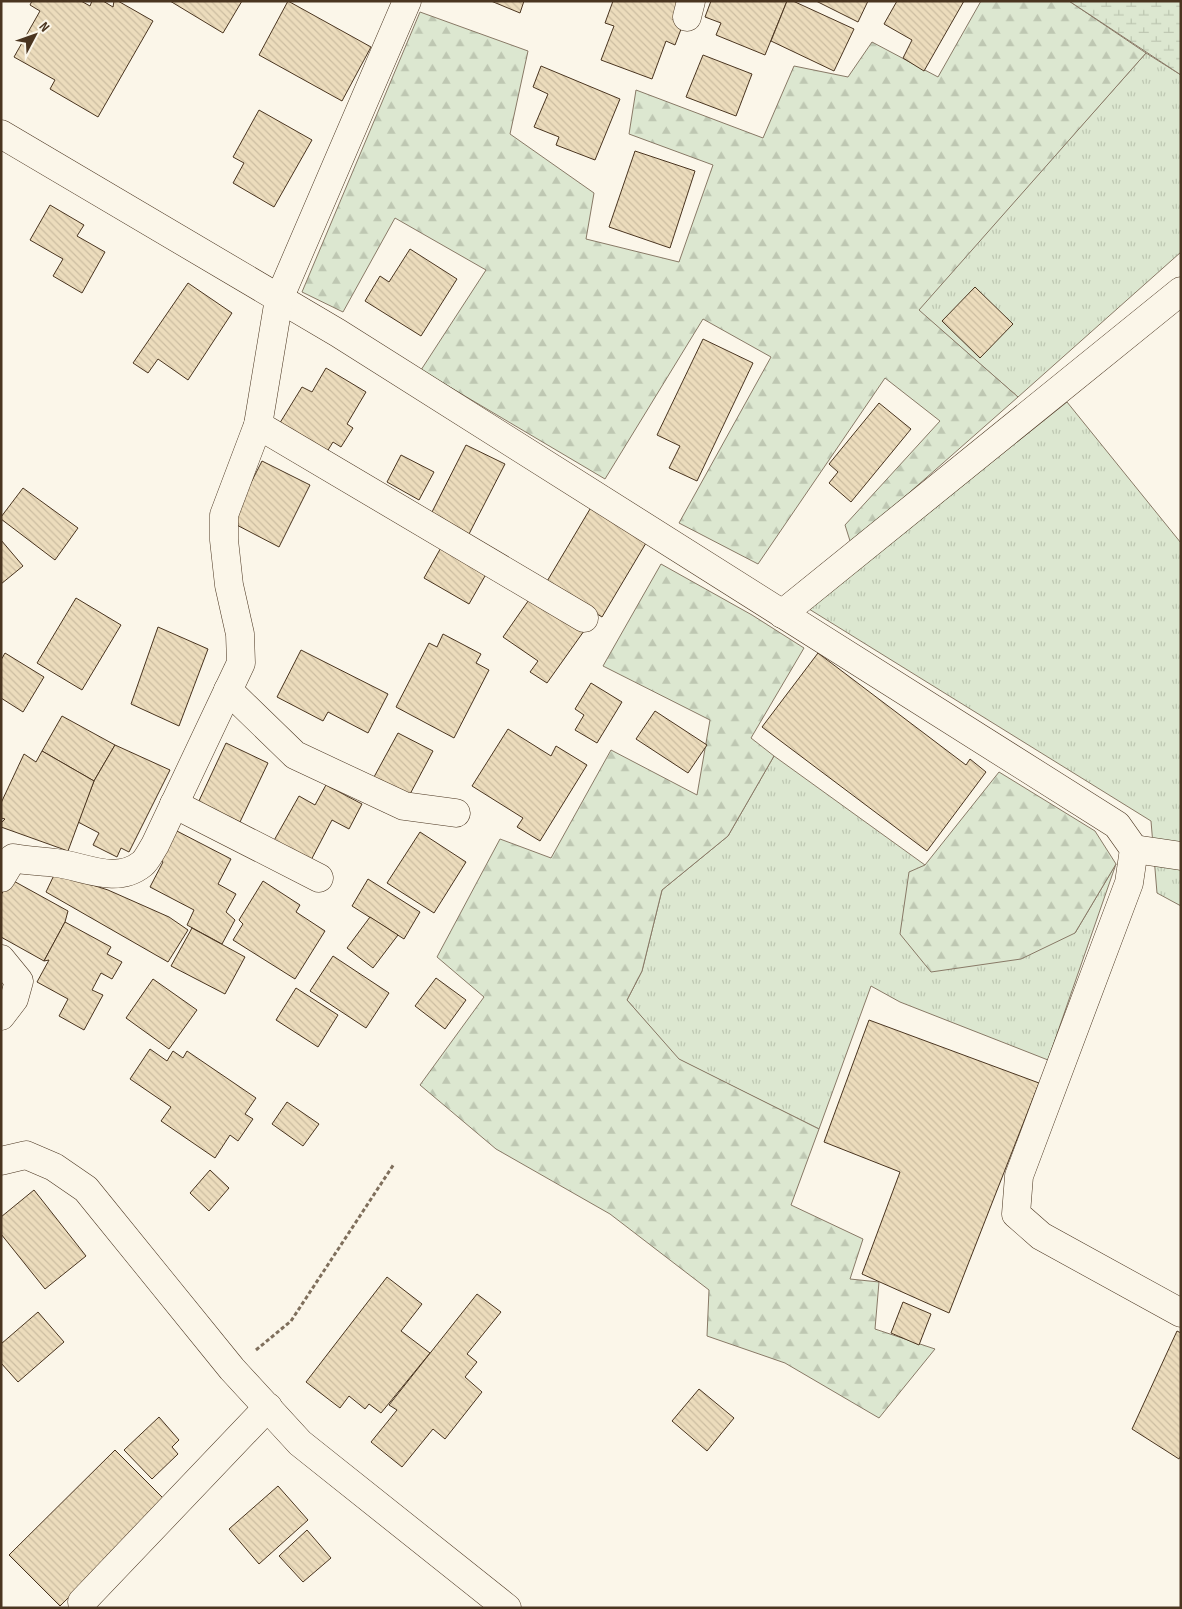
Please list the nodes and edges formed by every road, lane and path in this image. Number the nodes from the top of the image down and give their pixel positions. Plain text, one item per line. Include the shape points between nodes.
1 (407, 1) edge
2 (1, 134) edge
3 (1181, 291) edge
4 (279, 298) junction
5 (258, 425) junction
6 (782, 614) junction
7 (584, 618) dead end
8 (228, 690) junction
9 (174, 804) junction
10 (456, 813) dead end
11 (1134, 849) junction
12 (1181, 856) edge
13 (1, 878) edge
14 (319, 878) dead end
15 (1, 959) edge
16 (1, 1016) edge
17 (1, 1161) edge
18 (394, 1164) dead end
19 (1181, 1313) edge
20 (232, 1369) junction
21 (268, 1407) junction
22 (82, 1602) dead end
23 (507, 1608) edge

1 - 4 street
2 - 4 street
3 - 6 street
4 - 5 street
4 - 6 street
5 - 7 street
5 - 8 street via 224,515 224,540 240,634 241,663
6 - 11 street via 1117,825
8 - 9 street
8 - 10 street via 295,755 404,806
9 - 13 street via 155,845 143,863 130,871 103,874 56,863 13,858
9 - 14 street
11 - 12 street
11 - 19 street via 1129,883 1019,1176 1016,1214 1042,1236
15 - 16 street via 19,981 14,999
17 - 20 street via 26,1155 54,1167 86,1190
18 - 20 path via 291,1321
20 - 21 street
21 - 22 street
21 - 23 street via 300,1442

